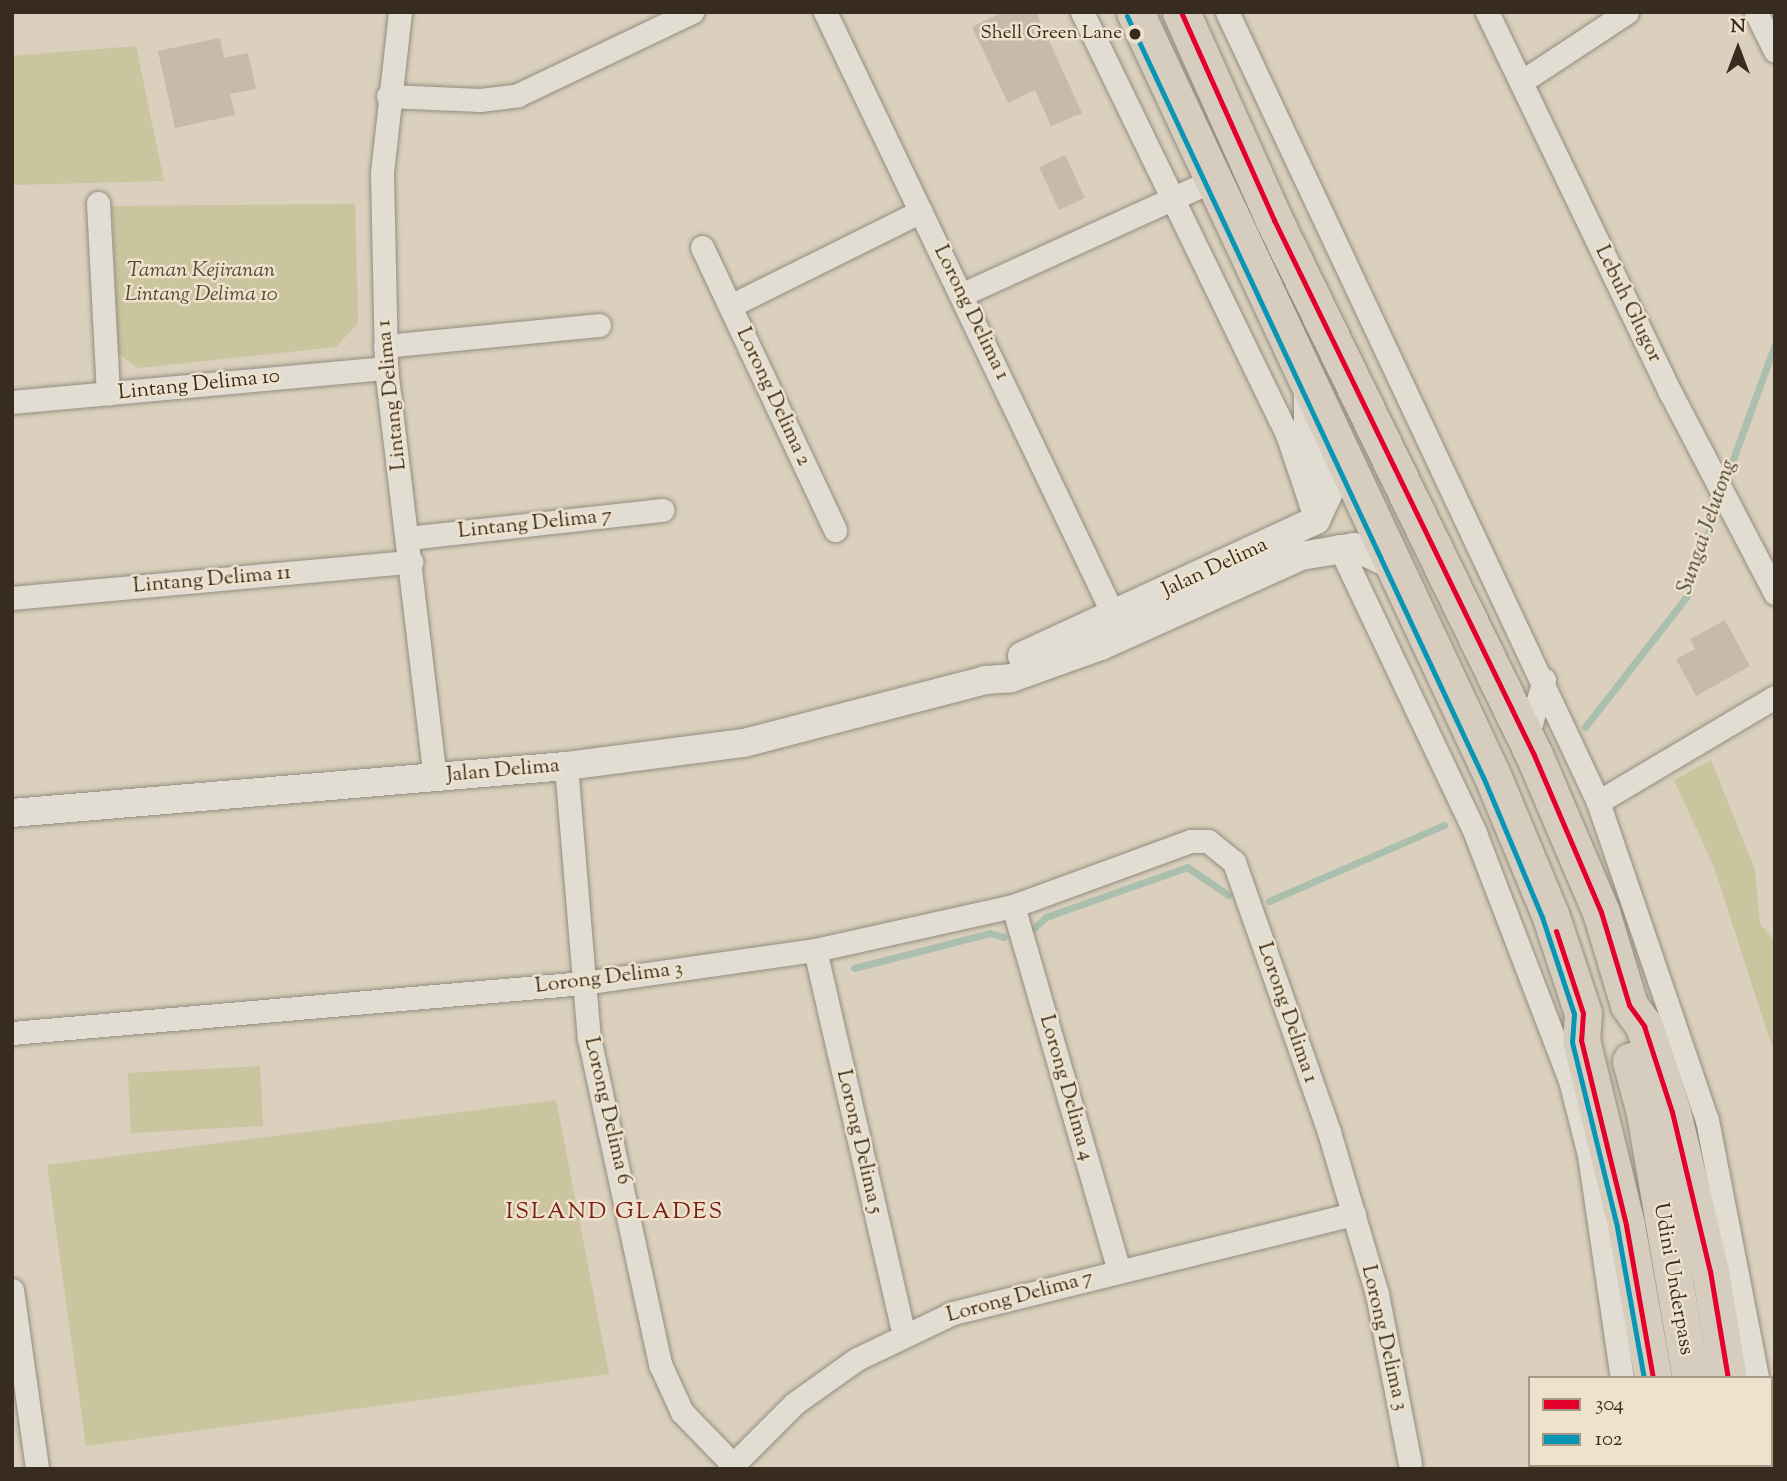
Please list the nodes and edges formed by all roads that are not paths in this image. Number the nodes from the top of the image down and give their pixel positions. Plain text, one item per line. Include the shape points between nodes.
1 (400, 12) edge
2 (692, 12) edge
3 (825, 12) edge
4 (1082, 12) edge
5 (1135, 12) edge
6 (1181, 12) edge
7 (1227, 12) edge
8 (1487, 12) edge
9 (1627, 12) edge
10 (1756, 12) edge
11 (1775, 51) edge
12 (1521, 82) junction
13 (388, 96) junction
14 (1213, 180) junction
15 (1173, 197) junction
16 (98, 203) dead end
17 (921, 211) junction
18 (702, 247) dead end
19 (963, 294) junction
20 (730, 306) junction
21 (599, 325) dead end
22 (385, 357) junction
23 (1308, 383) junction
24 (108, 394) junction
25 (12, 402) edge
26 (662, 510) dead end
27 (1316, 520) junction
28 (835, 530) dead end
29 (408, 538) junction
30 (1339, 546) junction
31 (411, 562) junction
32 (1392, 565) junction
33 (1775, 593) edge
34 (12, 597) edge
35 (1114, 616) junction
36 (1533, 656) junction
37 (1493, 673) junction
38 (985, 680) junction
39 (1544, 680) junction
40 (1775, 697) edge
41 (1527, 740) junction
42 (566, 766) junction
43 (435, 777) junction
44 (1598, 802) junction
45 (12, 813) edge
46 (1191, 841) joint
47 (1013, 906) junction
48 (815, 950) junction
49 (583, 983) junction
50 (1629, 1005) junction
51 (1583, 1013) junction
52 (12, 1033) edge
53 (1656, 1181) junction
54 (1354, 1214) junction
55 (1119, 1270) junction
56 (12, 1290) edge
57 (904, 1334) junction
58 (1622, 1376) edge
59 (1653, 1376) edge
60 (1691, 1376) edge
61 (1728, 1376) edge
62 (1757, 1376) edge
63 (22, 1429) edge
64 (1410, 1464) dead end
65 (733, 1467) edge
66 (37, 1469) edge

1 - 13 street, Lintang Delima 1
2 - 13 street via 518,95 480,100
3 - 17 street, Lorong Delima 1
4 - 15 street
5 - 14 highway
6 - 37 highway via 1274,220
7 - 36 street
8 - 12 street, Lebuh Glugor
9 - 12 street
10 - 11 street
12 - 33 street, Lebuh Glugor
13 - 22 street, Lintang Delima 1 via 382,173
14 - 15 street
14 - 23 highway
15 - 19 street
15 - 27 street via 1287,434
16 - 24 street
17 - 19 street, Lorong Delima 1
17 - 20 street, Lorong Delima 2
18 - 20 street
19 - 35 street, Lorong Delima 1
20 - 28 street, Lorong Delima 2
21 - 22 street, Lintang Delima 10
22 - 24 street, Lintang Delima 10
22 - 29 street, Lintang Delima 1
23 - 27 street via 1308,425 1328,494
23 - 32 highway
24 - 25 street, Lintang Delima 10
26 - 29 street, Lintang Delima 7
27 - 35 street, Jalan Delima
29 - 31 street, Lintang Delima 1
30 - 32 street
30 - 38 street, Jalan Delima via 1301,556 1101,646 1011,678
30 - 58 street via 1475,833 1570,1080 1589,1154
31 - 34 street, Lintang Delima 11
31 - 43 street, Lintang Delima 1
32 - 51 highway via 1511,817
35 - 38 street, Jalan Delima via 1006,663
36 - 37 street
36 - 39 street
37 - 41 highway
38 - 42 street, Jalan Delima via 744,743
39 - 41 street
39 - 44 street
40 - 44 street
41 - 50 highway via 1601,912
42 - 43 street, Jalan Delima
42 - 49 street, Lorong Delima 6
43 - 45 street, Jalan Delima
44 - 62 street via 1707,1120
46 - 47 street, Lorong Delima 3
46 - 54 street, Lorong Delima 1 via 1208,841 1234,862
47 - 48 street, Lorong Delima 3
47 - 55 street, Lorong Delima 4
48 - 49 street, Lorong Delima 3
48 - 57 street, Lorong Delima 5
49 - 52 street, Lorong Delima 3
49 - 65 street, Lorong Delima 6 via 589,1038 660,1364 682,1412
50 - 53 highway, Udini Underpass via 1623,1034
50 - 61 highway via 1644,1026 1676,1125
51 - 53 highway, Udini Underpass via 1604,1034
51 - 59 highway via 1581,1040 1626,1225
53 - 60 highway, Udini Underpass
54 - 55 street, Lorong Delima 7
54 - 64 street, Lorong Delima 3 via 1377,1294
55 - 57 street, Lorong Delima 7 via 953,1313
56 - 63 street
57 - 65 street, Lorong Delima 7 via 795,1403
63 - 66 street

